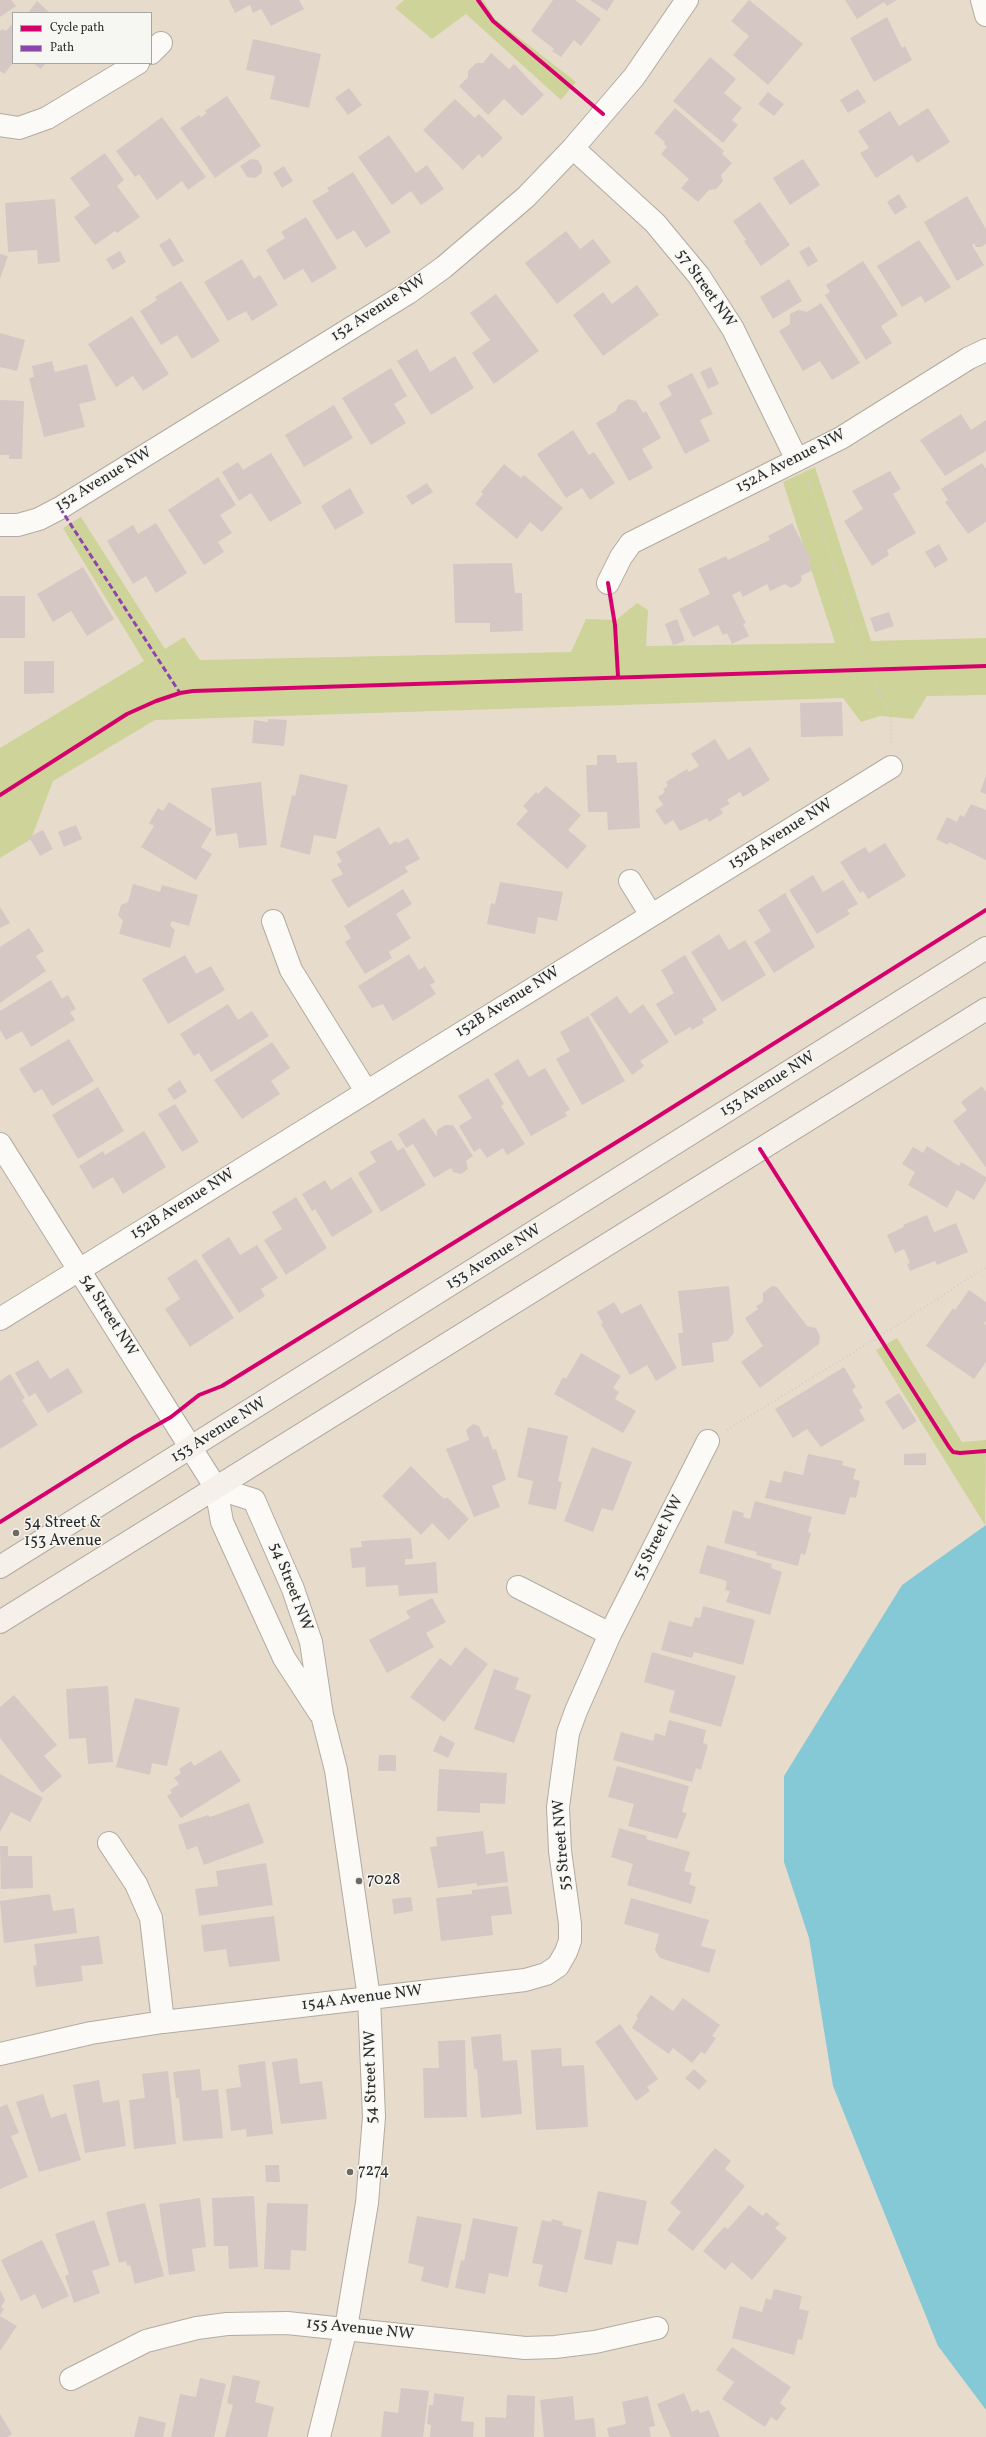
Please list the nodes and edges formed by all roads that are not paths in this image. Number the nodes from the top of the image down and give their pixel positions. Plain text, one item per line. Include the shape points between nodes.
1 (687, 0) edge
2 (982, 0) edge
3 (986, 15) edge
4 (136, 64) edge
5 (0, 126) edge
6 (573, 148) junction
7 (986, 350) edge
8 (797, 460) junction
9 (0, 525) edge
10 (608, 583) dead end
11 (891, 767) road end
12 (630, 881) dead end
13 (651, 915) junction
14 (273, 921) dead end
15 (986, 948) edge
16 (986, 1009) edge
17 (366, 1091) junction
18 (0, 1144) edge
19 (79, 1270) junction
20 (0, 1318) edge
21 (708, 1442) road end
22 (191, 1448) junction
23 (216, 1488) junction
24 (0, 1567) edge
25 (518, 1587) dead end
26 (0, 1622) edge
27 (610, 1634) junction
28 (322, 1715) junction
29 (109, 1843) dead end
30 (558, 1966) joint
31 (369, 1998) junction
32 (163, 2022) junction
33 (0, 2054) edge
34 (346, 2328) junction
35 (657, 2328) dead end
36 (71, 2378) dead end
37 (319, 2437) edge

1 - 6 street, 152 Avenue NW via 634,77
2 - 3 street
4 - 5 street via 47,118 19,128
6 - 8 street, 57 Street NW via 655,224 699,276 733,329
6 - 9 street, 152 Avenue NW via 526,197 479,239 408,293 60,508 39,519 18,525
7 - 8 street, 152A Avenue NW via 841,438
8 - 10 street, 152A Avenue NW via 631,543 620,557
11 - 13 street, 152B Avenue NW
12 - 13 street
13 - 17 street, 152B Avenue NW
14 - 17 street via 291,970
15 - 22 main road, 153 Avenue NW
16 - 23 main road
17 - 19 street, 152B Avenue NW
18 - 19 street, 54 Street NW
19 - 20 street, 152B Avenue NW
19 - 22 street, 54 Street NW
21 - 27 street, 55 Street NW
22 - 23 street, 54 Street NW
22 - 24 main road, 153 Avenue NW
23 - 26 main road
23 - 28 street, 54 Street NW via 222,1522 284,1658
23 - 28 street, 54 Street NW via 254,1500 275,1544 304,1616 311,1642
25 - 27 street
27 - 30 street, 55 Street NW via 576,1711 564,1756 558,1808 570,1930 566,1952
28 - 31 street, 54 Street NW via 336,1770
29 - 32 street via 136,1884 151,1918
30 - 31 street, 154A Avenue NW via 546,1974 525,1980
31 - 32 street, 154A Avenue NW
31 - 34 street, 54 Street NW via 373,2070 372,2162
32 - 33 street, 154A Avenue NW via 91,2033
34 - 35 street, 155 Avenue NW via 525,2348 595,2342
34 - 36 street, 155 Avenue NW via 287,2323 197,2328 146,2341
34 - 37 street, 54 Street NW

